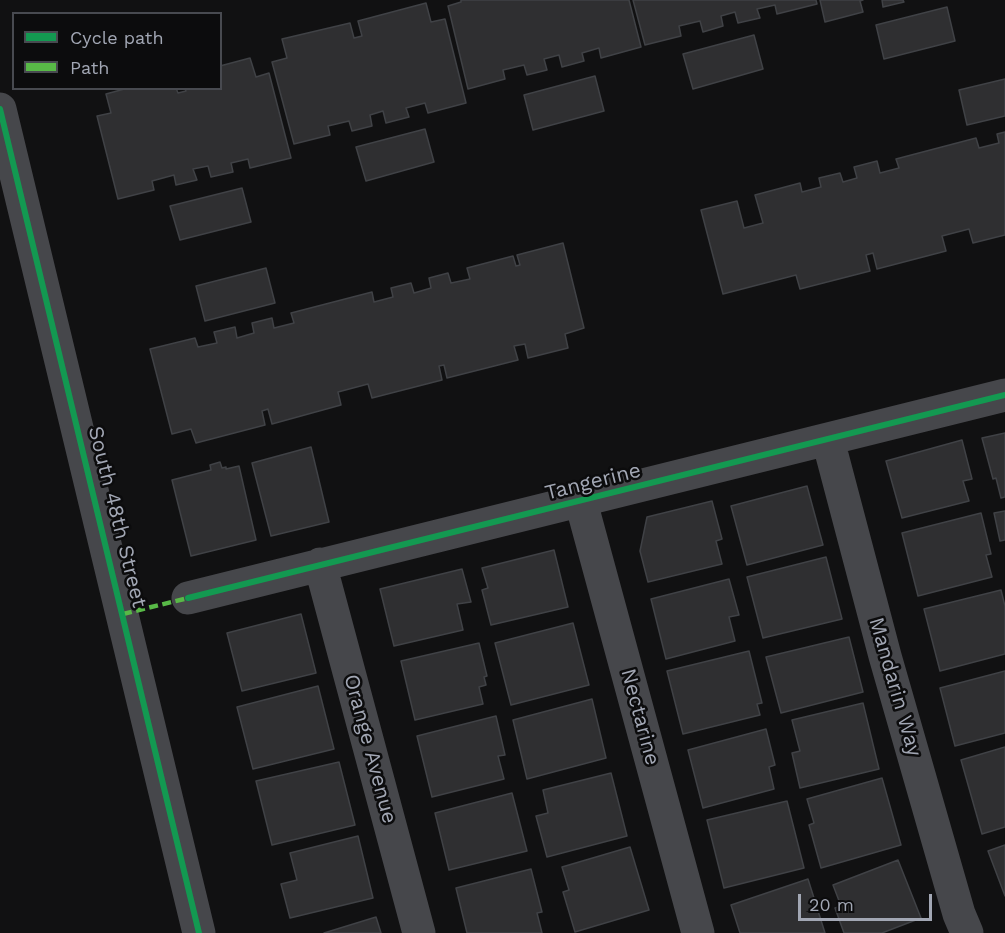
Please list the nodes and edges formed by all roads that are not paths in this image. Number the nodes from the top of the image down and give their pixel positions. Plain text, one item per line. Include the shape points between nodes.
1 (0, 109) edge
2 (1005, 395) edge
3 (828, 440) junction
4 (581, 502) junction
5 (320, 564) junction
6 (188, 598) dead end
7 (199, 933) edge
8 (419, 933) edge
9 (698, 933) edge
10 (967, 933) edge

1 - 7 street, South 48th Street
2 - 3 street, Tangerine
3 - 4 street, Tangerine
3 - 10 street, Mandarin Way via 888,667
4 - 5 street, Tangerine
4 - 9 street, Nectarine
5 - 6 street, Tangerine
5 - 8 street, Orange Avenue

